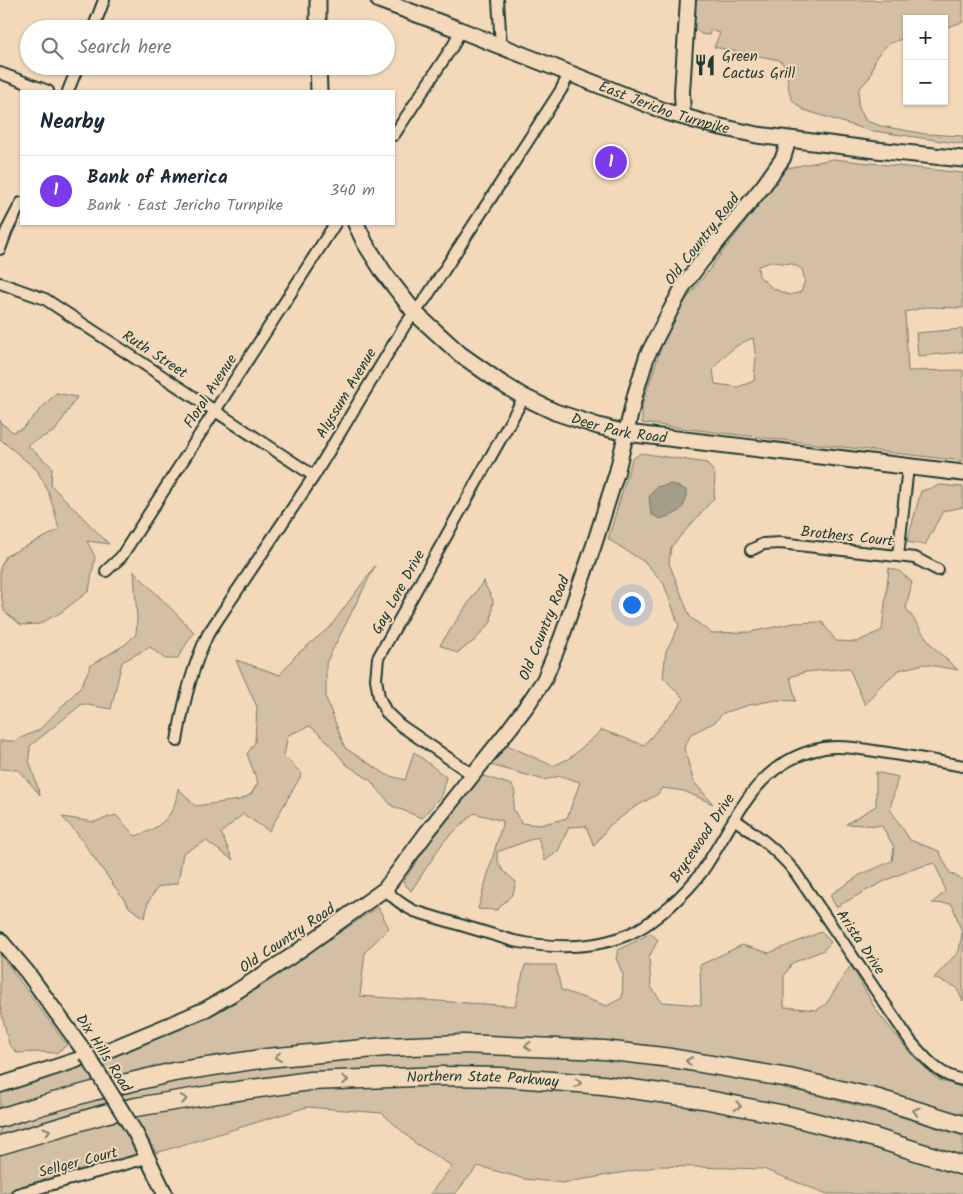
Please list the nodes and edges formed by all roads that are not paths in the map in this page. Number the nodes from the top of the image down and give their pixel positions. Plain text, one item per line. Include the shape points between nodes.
1 (104, 0) edge
2 (307, 0) edge
3 (318, 0) edge
4 (327, 0) edge
5 (379, 0) edge
6 (498, 0) edge
7 (688, 0) edge
8 (96, 20) edge
9 (316, 20) edge
10 (318, 20) edge
11 (319, 20) edge
12 (460, 30) junction
13 (501, 46) junction
14 (0, 73) edge
15 (569, 74) junction
16 (74, 75) edge
17 (318, 75) edge
18 (45, 90) edge
19 (68, 90) edge
20 (319, 90) edge
21 (683, 117) junction
22 (395, 134) edge
23 (789, 139) junction
24 (963, 159) edge
25 (20, 205) edge
26 (334, 225) edge
27 (356, 225) edge
28 (0, 249) edge
29 (0, 283) edge
30 (415, 313) junction
31 (524, 397) junction
32 (215, 412) junction
33 (626, 433) junction
34 (908, 467) junction
35 (963, 473) edge
36 (314, 476) junction
37 (751, 550) dead end
38 (898, 556) junction
39 (938, 570) dead end
40 (106, 572) dead end
41 (177, 741) dead end
42 (963, 766) edge
43 (473, 775) junction
44 (734, 819) junction
45 (385, 889) junction
46 (0, 940) edge
47 (98, 1053) dead end
48 (77, 1060) dead end
49 (963, 1080) edge
50 (0, 1085) edge
51 (0, 1118) edge
52 (963, 1125) edge
53 (0, 1145) edge
54 (147, 1158) junction
55 (963, 1166) edge
56 (17, 1194) edge
57 (166, 1194) edge

1 - 8 street
2 - 9 main road
3 - 10 main road
4 - 11 main road via 321,8
5 - 12 main road, East Jericho Turnpike
6 - 13 street
7 - 21 main road
12 - 13 main road, East Jericho Turnpike
12 - 22 street
13 - 15 main road, East Jericho Turnpike
14 - 18 street
15 - 21 main road, East Jericho Turnpike
15 - 30 street, Alyssum Avenue
16 - 19 street
17 - 20 main road
21 - 23 main road, East Jericho Turnpike
23 - 24 main road, East Jericho Turnpike
23 - 33 main road, Old Country Road via 783,158 684,285 668,313 640,376
25 - 28 street
26 - 32 street, Floral Avenue
27 - 30 main road, Deer Park Road via 384,273
29 - 32 street, Ruth Street via 45,299
30 - 31 main road, Deer Park Road via 460,354
30 - 36 street, Alyssum Avenue
31 - 33 main road, Deer Park Road via 555,412
31 - 43 street, Gay Lore Drive via 378,658 376,679 386,712
32 - 36 street, Ruth Street
32 - 40 street, Floral Avenue via 121,557
33 - 34 main road, Deer Park Road
33 - 43 main road, Old Country Road via 618,472 594,545 544,680
34 - 35 main road, Deer Park Road
34 - 38 street
36 - 41 street, Alyssum Avenue via 208,634 198,655
37 - 38 street, Brothers Court via 763,544 780,543
38 - 39 street, Brothers Court via 914,558
42 - 44 street, Brycewood Drive via 846,746 824,748 802,754 764,778
43 - 45 main road, Old Country Road
44 - 45 street, Brycewood Drive via 684,894 639,929 596,944 556,946 514,941 414,911 403,906
44 - 49 street, Arista Drive via 758,836 795,872 911,1042 932,1066
45 - 47 main road, Old Country Road via 234,994 206,1009
46 - 54 main road, Dix Hills Road, bridge via 87,1055 136,1134
48 - 50 main road
52 -> 51 highway via 879,1099 789,1078 672,1058 604,1050 463,1044 267,1058 174,1072
53 -> 55 highway, Northern State Parkway via 104,1114 223,1093 310,1081 500,1076 603,1085 703,1099 809,1121
54 - 56 street, Sellger Court
54 - 57 main road, Dix Hills Road

